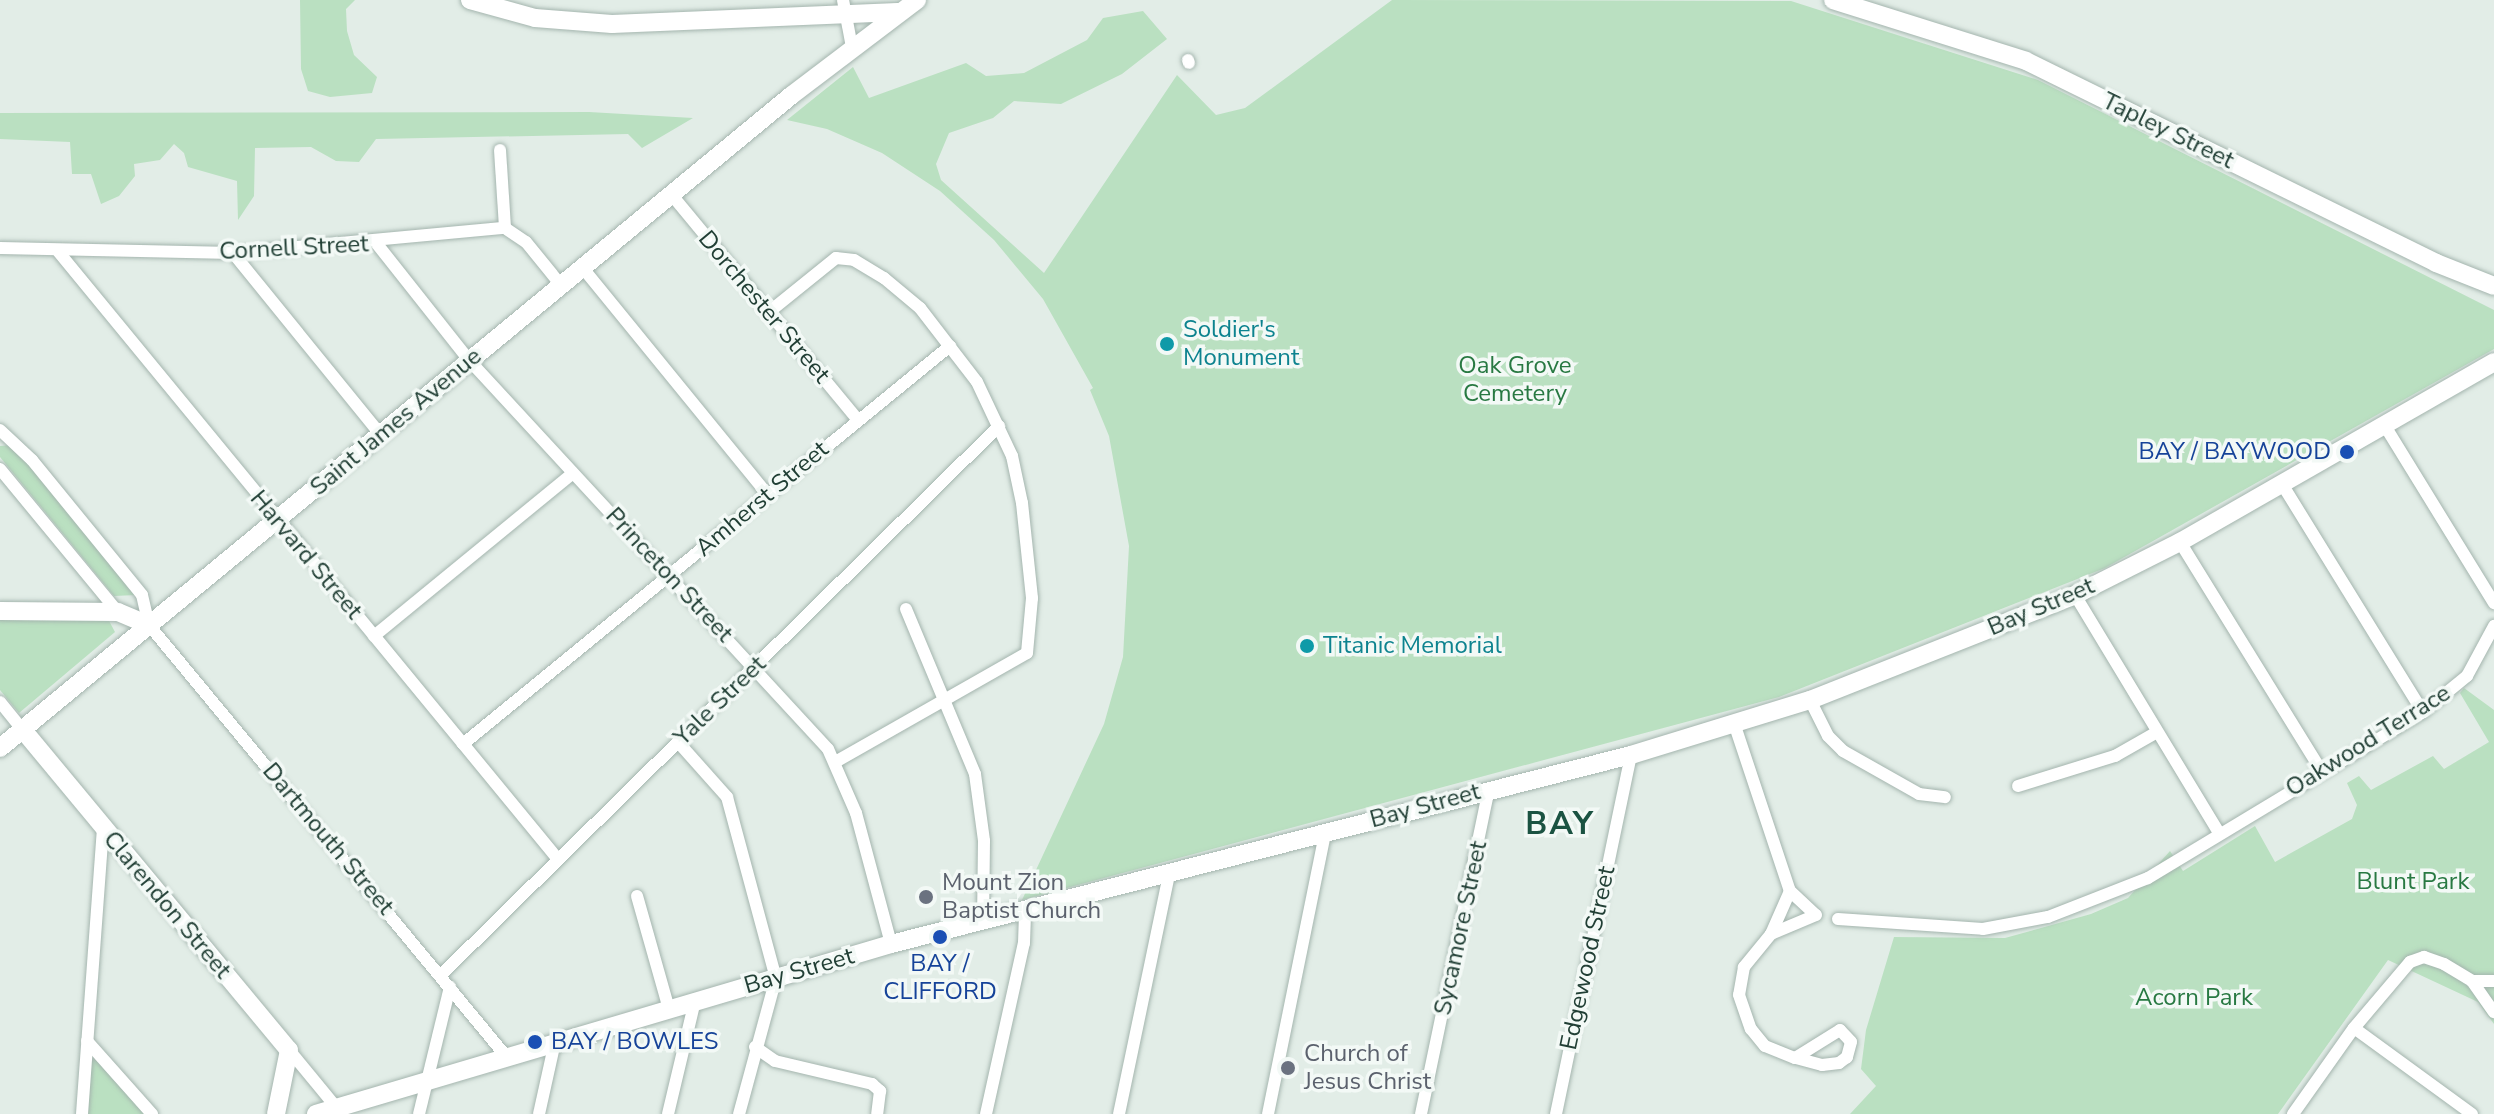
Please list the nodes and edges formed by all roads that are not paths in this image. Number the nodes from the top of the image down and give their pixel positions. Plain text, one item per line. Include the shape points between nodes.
1 (470, 0) edge
2 (917, 0) edge
3 (1833, 0) edge
4 (843, 6) edge
5 (898, 12) junction
6 (852, 47) junction
7 (500, 150) dead end
8 (671, 194) junction
9 (505, 228) junction
10 (377, 244) junction
11 (0, 248) edge
12 (57, 250) junction
13 (233, 253) junction
14 (582, 267) junction
15 (561, 285) junction
16 (2494, 286) edge
17 (769, 312) junction
18 (950, 346) junction
19 (469, 360) junction
20 (2491, 363) edge
21 (858, 420) junction
22 (999, 426) junction
23 (2385, 426) junction
24 (0, 430) edge
25 (381, 435) junction
26 (0, 469) edge
27 (573, 473) junction
28 (2282, 484) junction
29 (766, 493) junction
30 (276, 521) junction
31 (2180, 542) junction
32 (671, 575) junction
33 (2075, 595) junction
34 (2494, 603) edge
35 (906, 609) dead end
36 (0, 611) edge
37 (118, 612) junction
38 (149, 625) junction
39 (2494, 626) edge
40 (374, 636) junction
41 (755, 667) junction
42 (947, 698) junction
43 (1810, 700) junction
44 (0, 702) edge
45 (2423, 712) junction
46 (1735, 726) junction
47 (23, 730) junction
48 (2157, 732) junction
49 (678, 742) junction
50 (463, 744) junction
51 (0, 748) edge
52 (1631, 755) junction
53 (837, 761) junction
54 (2322, 772) junction
55 (2018, 786) dead end
56 (1489, 789) junction
57 (1945, 797) dead end
58 (103, 829) junction
59 (2219, 833) junction
60 (1325, 834) junction
61 (557, 858) junction
62 (1169, 874) junction
63 (1790, 891) junction
64 (637, 896) dead end
65 (1025, 910) junction
66 (1838, 919) dead end
67 (983, 922) junction
68 (1771, 934) junction
69 (891, 944) junction
70 (441, 975) junction
71 (776, 978) junction
72 (2472, 981) junction
73 (2494, 981) edge
74 (450, 987) junction
75 (695, 1001) junction
76 (669, 1009) junction
77 (2494, 1012) edge
78 (2354, 1028) junction
79 (87, 1041) junction
80 (555, 1042) junction
81 (755, 1047) junction
82 (289, 1050) junction
83 (505, 1055) junction
84 (1795, 1058) dead end
85 (426, 1081) junction
86 (336, 1107) junction
87 (82, 1114) edge
88 (152, 1114) edge
89 (276, 1114) edge
90 (316, 1114) edge
91 (419, 1114) edge
92 (539, 1114) edge
93 (668, 1114) edge
94 (739, 1114) edge
95 (877, 1114) edge
96 (986, 1114) edge
97 (1119, 1114) edge
98 (1268, 1114) edge
99 (1421, 1114) edge
100 (1556, 1114) edge
101 (2293, 1114) edge
102 (2472, 1114) edge

1 - 4 main road via 509,14 571,23
2 - 5 main road, Saint James Avenue
3 - 16 main road, Tapley Street via 2026,61 2436,263
4 - 5 main road
4 - 6 street
5 - 6 main road, Saint James Avenue
6 - 8 main road, Saint James Avenue
7 - 9 street
8 - 14 main road, Saint James Avenue
8 - 17 street, Dorchester Street
9 - 10 street, Cornell Street
9 - 15 street via 526,242
10 - 13 street, Cornell Street
10 - 19 street, Princeton Street
11 - 12 street, Cornell Street
12 - 13 street, Cornell Street
12 - 30 street, Harvard Street
13 - 25 street
14 - 15 main road, Saint James Avenue
14 - 29 street
15 - 19 main road, Saint James Avenue
17 - 18 street via 836,258 854,260 920,308
17 - 21 street, Dorchester Street
18 - 21 street, Amherst Street
18 - 22 street via 977,382
19 - 25 main road, Saint James Avenue
19 - 27 street, Princeton Street
20 - 23 main road, Bay Street
21 - 29 street, Amherst Street
22 - 41 street, Yale Street
22 - 42 street via 1022,503 1032,640 1027,653
23 - 28 main road, Bay Street
23 - 34 street
24 - 38 street via 32,460 142,595
25 - 30 main road, Saint James Avenue
26 - 37 street
27 - 32 street, Princeton Street
27 - 40 street
28 - 31 main road, Bay Street
28 - 45 street
29 - 32 street, Amherst Street
30 - 38 main road, Saint James Avenue
30 - 40 street, Harvard Street
31 - 33 main road, Bay Street
31 - 54 street
32 - 41 street, Princeton Street
32 - 50 street, Amherst Street
33 - 43 main road, Bay Street
33 - 48 street
35 - 42 street
36 - 37 main road
37 - 38 main road
38 - 47 main road, Saint James Avenue
38 - 70 street, Dartmouth Street
39 - 45 street, Oakwood Terrace via 2467,676
40 - 50 street, Harvard Street
41 - 49 street, Yale Street
41 - 53 street, Princeton Street
42 - 53 street
42 - 67 street via 982,808
43 - 46 main road, Bay Street
43 - 57 street via 1828,736 1843,751 1919,794
44 - 47 street, Clarendon Street
45 - 54 street, Oakwood Terrace
46 - 52 main road, Bay Street
46 - 63 street
47 - 51 main road, Saint James Avenue
47 - 58 main road, Clarendon Street
48 - 55 street via 2115,756
48 - 59 street
49 - 61 street, Yale Street
49 - 71 street via 727,797
50 - 61 street, Harvard Street
52 - 56 main road, Bay Street
52 - 100 street, Edgewood Street
53 - 69 street, Princeton Street
54 - 59 street, Oakwood Terrace
56 - 60 main road, Bay Street
56 - 99 street, Sycamore Street
58 - 79 street
58 - 82 main road, Clarendon Street
59 - 66 street, Oakwood Terrace via 2148,878 2028,923 1983,929
60 - 62 main road, Bay Street
60 - 98 street
61 - 70 street, Yale Street
62 - 65 main road, Bay Street
62 - 97 street
63 - 68 street
63 - 68 street via 1816,915
64 - 76 street
65 - 67 main road, Bay Street
65 - 96 street via 1024,943
67 - 69 main road, Bay Street
68 - 84 street via 1744,967 1739,995 1751,1029 1765,1046
69 - 71 main road, Bay Street
70 - 74 street, Dartmouth Street
71 - 75 main road, Bay Street
71 - 81 street
72 - 73 street
72 - 77 street
72 - 78 street via 2437,959 2410,962
74 - 83 street, Dartmouth Street
74 - 85 street
75 - 76 main road, Bay Street
75 - 93 street
76 - 80 main road, Bay Street
78 - 101 street
78 - 102 street
79 - 87 street
79 - 88 street
80 - 83 main road, Bay Street
80 - 92 street
81 - 94 street
81 - 95 street via 775,1061 872,1084 880,1091
82 - 86 street, Clarendon Street
82 - 89 main road
83 - 85 main road, Bay Street
85 - 86 main road, Bay Street
85 - 91 street
86 - 90 main road, Bay Street

